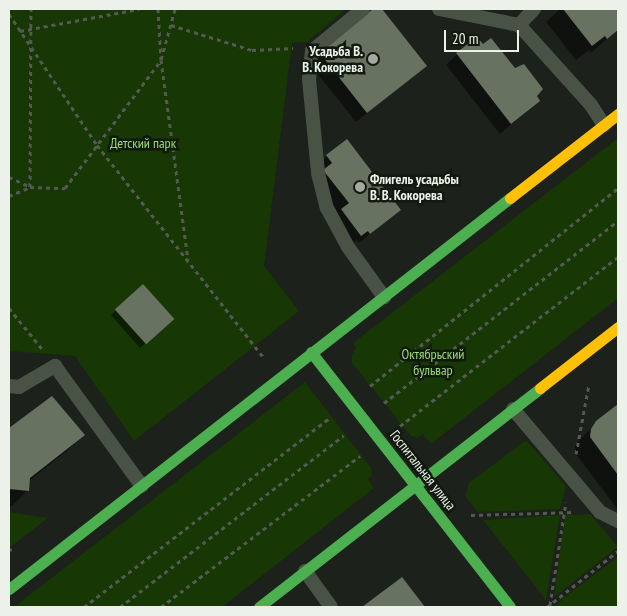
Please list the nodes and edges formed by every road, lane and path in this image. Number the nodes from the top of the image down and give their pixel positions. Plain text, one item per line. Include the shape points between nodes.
1 (31, 9) edge
2 (139, 9) edge
3 (158, 9) edge
4 (175, 9) edge
5 (363, 9) edge
6 (439, 9) edge
7 (534, 9) edge
8 (9, 14) edge
9 (171, 25) junction
10 (519, 25) junction
11 (31, 29) junction
12 (20, 31) junction
13 (30, 47) junction
14 (312, 52) junction
15 (161, 60) junction
16 (618, 114) edge
17 (604, 124) junction
18 (98, 145) junction
19 (9, 177) edge
20 (30, 187) junction
21 (618, 188) edge
22 (9, 196) edge
23 (618, 220) edge
24 (618, 257) edge
25 (188, 259) junction
26 (384, 297) junction
27 (9, 308) edge
28 (618, 327) edge
29 (311, 352) junction
30 (265, 359) dead end
31 (55, 366) junction
32 (9, 386) edge
33 (366, 389) dead end
34 (380, 407) dead end
35 (513, 409) junction
36 (336, 413) dead end
37 (398, 428) dead end
38 (350, 430) dead end
39 (366, 451) dead end
40 (416, 484) junction
41 (142, 486) junction
42 (600, 512) junction
43 (470, 515) dead end
44 (618, 521) edge
45 (618, 551) edge
46 (304, 571) junction
47 (9, 589) edge
48 (84, 607) edge
49 (120, 607) edge
50 (161, 607) edge
51 (258, 607) edge
52 (331, 607) edge
53 (510, 607) edge
54 (547, 607) edge

1 - 11 path
2 - 11 path
3 - 15 path
4 - 9 path
5 - 14 lane
6 - 10 lane
7 - 10 lane
8 - 12 path
9 - 14 path via 252,50 303,47
9 - 15 path
10 - 17 lane via 591,105
11 - 12 path
11 - 13 path
12 - 13 path
13 - 18 path
13 - 20 path
14 - 26 lane via 309,79 318,173 327,208 348,247
15 - 18 path
15 - 25 path
16 - 17 street
17 - 26 street
18 - 20 path via 65,188
18 - 25 path
19 - 20 path
20 - 22 path
21 - 33 path
23 - 34 path
24 - 37 path
25 - 30 path
26 - 29 street
27 - 31 path
28 - 35 street
29 - 40 street, Госпитальная улица
29 - 41 street
31 - 32 lane via 19,387
31 - 41 lane
35 - 40 street
35 - 42 lane
36 - 48 path
38 - 49 path
39 - 50 path
40 - 46 street
40 - 53 street, Госпитальная улица
41 - 47 street
42 - 43 path
42 - 44 lane
45 - 54 path
46 - 51 street
46 - 52 lane

